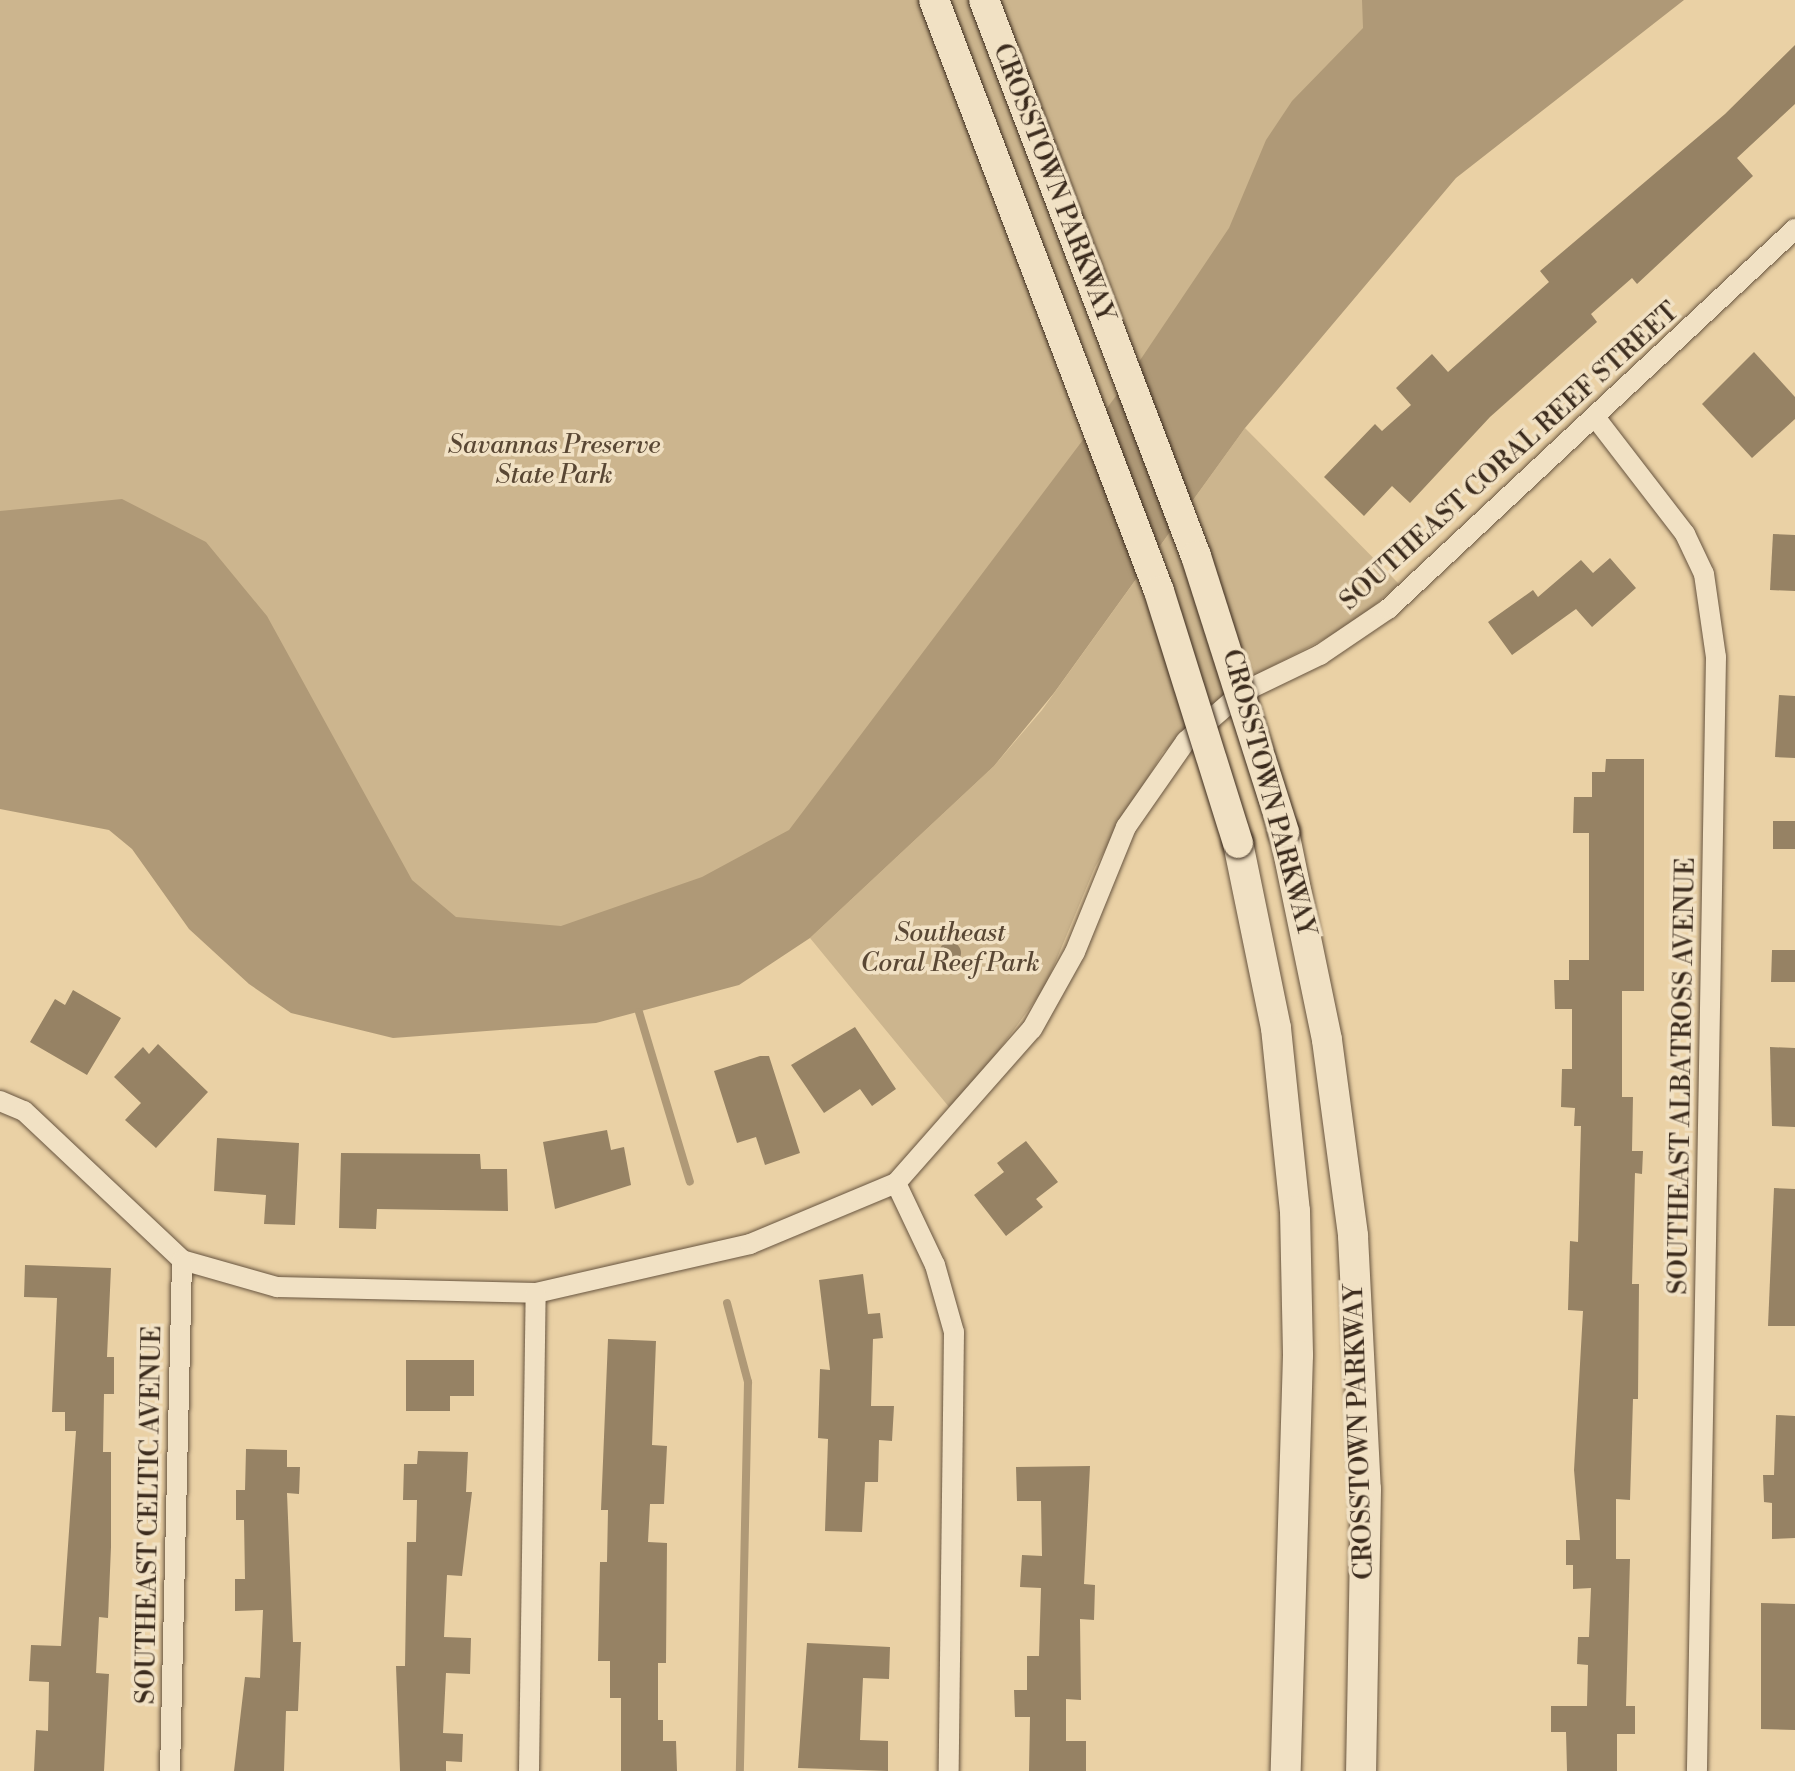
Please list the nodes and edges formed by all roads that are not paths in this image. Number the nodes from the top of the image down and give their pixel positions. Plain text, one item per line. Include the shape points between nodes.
1 (934, 0) edge
2 (984, 0) edge
3 (1795, 229) edge
4 (1595, 417) junction
5 (0, 1101) edge
6 (896, 1183) junction
7 (182, 1260) junction
8 (536, 1293) junction
9 (170, 1771) edge
10 (529, 1771) edge
11 (949, 1771) edge
12 (1286, 1771) edge
13 (1361, 1771) edge
14 (1697, 1771) edge

1 - 12 main road, CROSSTOWN PARKWAY, bridge via 1159,591 1238,843 1276,1028 1295,1211 1298,1355
2 - 13 main road, CROSSTOWN PARKWAY, bridge via 1212,600 1284,832 1327,1040 1353,1236 1366,1474
3 - 4 street, SOUTHEAST CORAL REEF STREET
4 - 6 street, SOUTHEAST CORAL REEF STREET via 1388,609 1320,655 1241,693 1186,741 1126,827 1075,952 1032,1029
4 - 14 street, SOUTHEAST ALBATROSS AVENUE via 1685,534 1704,574 1716,657
5 - 7 street, SOUTHEAST CORAL REEF STREET via 24,1111
6 - 8 street, SOUTHEAST CORAL REEF STREET via 750,1244
6 - 11 street via 935,1265 954,1332
7 - 8 street, SOUTHEAST CORAL REEF STREET via 277,1287
7 - 9 street, SOUTHEAST CELTIC AVENUE
8 - 10 street

